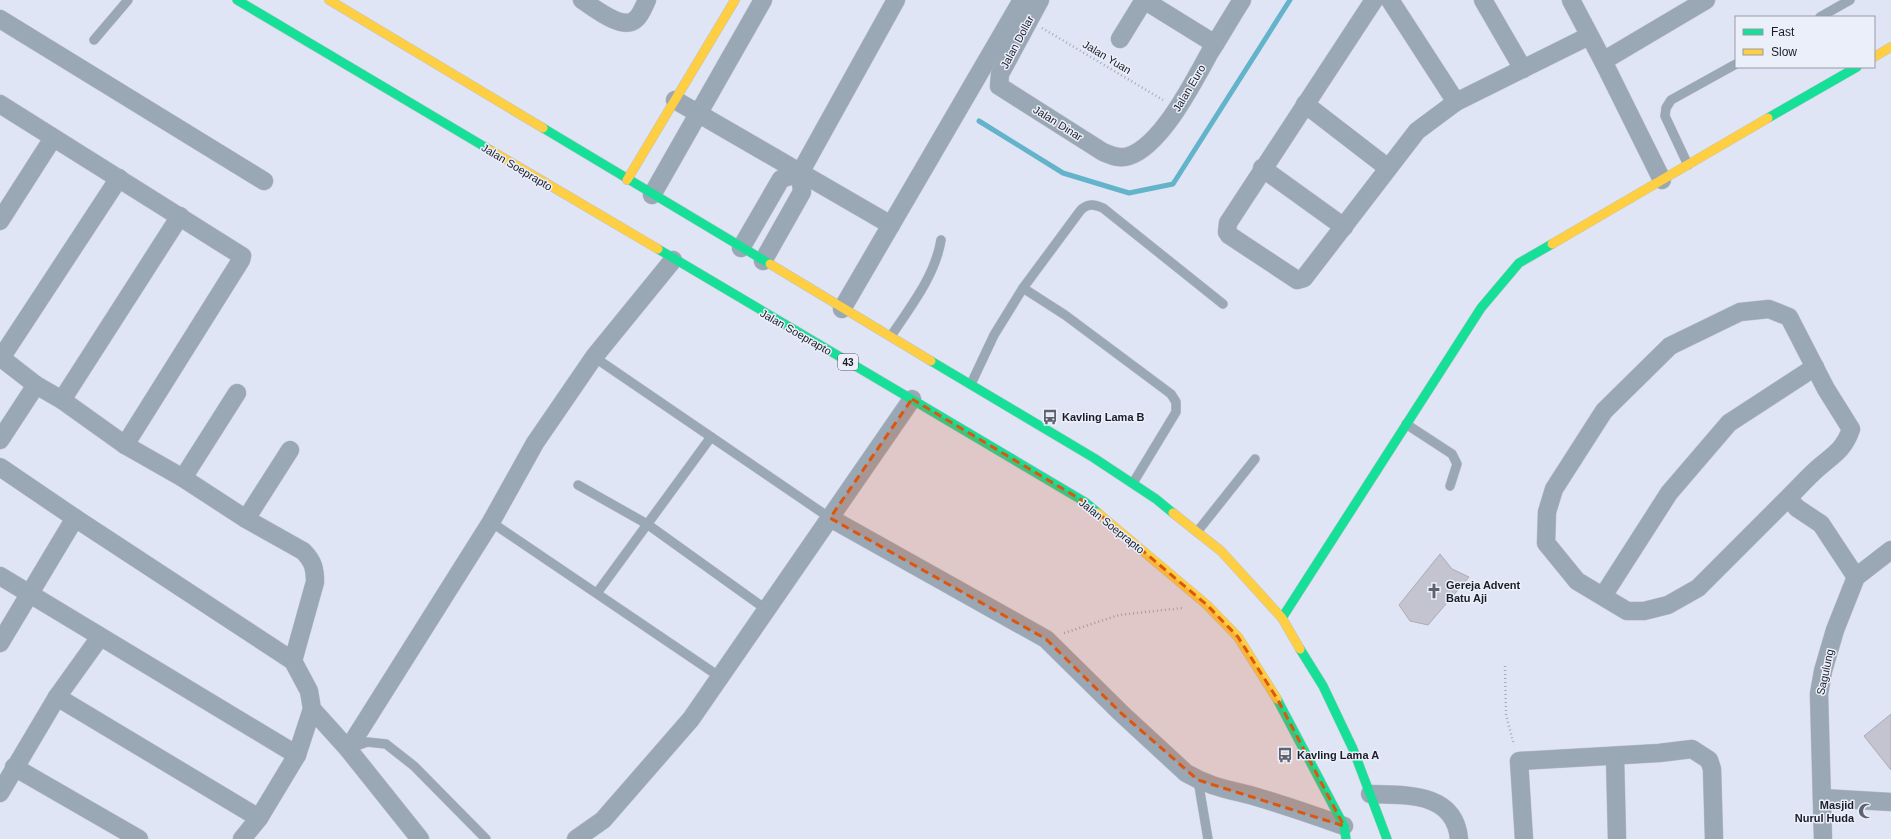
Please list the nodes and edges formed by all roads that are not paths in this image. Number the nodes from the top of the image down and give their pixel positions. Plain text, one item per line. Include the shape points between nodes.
1 (128, 0) edge
2 (237, 0) edge
3 (329, 0) edge
4 (582, 0) edge
5 (647, 0) edge
6 (735, 0) edge
7 (763, 0) edge
8 (896, 0) edge
9 (1022, 0) edge
10 (1040, 0) edge
11 (1144, 0) edge
12 (1242, 0) edge
13 (1374, 0) edge
14 (1390, 0) edge
15 (1483, 0) edge
16 (1571, 0) edge
17 (1706, 0) edge
18 (1850, 0) edge
19 (1822, 16) edge
20 (0, 20) edge
21 (1589, 36) junction
22 (1120, 39) dead end
23 (94, 40) dead end
24 (1215, 44) junction
25 (1891, 47) edge
26 (1875, 56) edge
27 (1603, 61) junction
28 (1735, 65) edge
29 (1855, 68) edge
30 (1523, 69) junction
31 (999, 86) joint
32 (675, 100) junction
33 (1456, 102) junction
34 (0, 104) edge
35 (1305, 104) junction
36 (698, 114) junction
37 (54, 138) junction
38 (1118, 158) joint
39 (1688, 165) junction
40 (1262, 168) junction
41 (1388, 168) junction
42 (800, 173) junction
43 (119, 178) junction
44 (627, 180) junction
45 (1662, 180) junction
46 (264, 181) dead end
47 (652, 195) junction
48 (180, 216) junction
49 (0, 220) edge
50 (891, 225) junction
51 (1344, 227) junction
52 (941, 240) dead end
53 (741, 248) junction
54 (674, 260) junction
55 (763, 262) junction
56 (1023, 288) junction
57 (1223, 304) dead end
58 (842, 309) junction
59 (890, 337) junction
60 (594, 357) junction
61 (1, 358) edge
62 (1815, 367) junction
63 (36, 385) junction
64 (970, 385) junction
65 (237, 393) dead end
66 (912, 399) junction
67 (62, 400) junction
68 (1406, 424) junction
69 (711, 437) junction
70 (0, 440) edge
71 (125, 445) junction
72 (290, 450) dead end
73 (1255, 459) dead end
74 (0, 467) edge
75 (183, 478) junction
76 (1133, 484) junction
77 (578, 485) dead end
78 (1450, 486) dead end
79 (1788, 498) junction
80 (75, 518) junction
81 (830, 518) junction
82 (246, 519) junction
83 (491, 522) junction
84 (648, 524) junction
85 (1197, 532) junction
86 (1891, 550) edge
87 (0, 576) edge
88 (1856, 577) junction
89 (597, 593) junction
90 (29, 595) junction
91 (1603, 596) junction
92 (767, 610) junction
93 (1282, 618) junction
94 (100, 637) junction
95 (0, 643) edge
96 (293, 661) junction
97 (720, 677) junction
98 (57, 697) junction
99 (312, 709) junction
100 (348, 749) junction
101 (297, 756) junction
102 (1615, 756) junction
103 (14, 767) junction
104 (1198, 780) junction
105 (0, 793) edge
106 (1370, 794) junction
107 (1822, 798) junction
108 (1891, 802) edge
109 (259, 818) junction
110 (1345, 832) edge
111 (414, 837) edge
112 (139, 839) edge
113 (242, 839) edge
114 (486, 839) edge
115 (576, 839) edge
116 (1208, 839) edge
117 (1387, 839) edge
118 (1459, 839) edge
119 (1524, 839) edge
120 (1617, 839) edge
121 (1714, 839) edge
122 (1823, 839) edge

1 - 23 lane
2 - 54 main road, Jalan Soeprapto / 43
3 - 44 main road
4 - 5 street via 611,19 624,23 636,20
6 - 32 main road
7 - 36 street
8 - 42 street
9 - 50 street
10 - 31 street, Jalan Dollar via 1000,74
11 - 22 street
11 - 24 street
12 - 24 street, Jalan Euro
13 - 35 street
14 - 33 street
15 - 30 street
16 - 21 street
17 - 27 street
18 - 19 lane
20 - 46 street
21 - 27 street
21 - 30 street
24 - 38 street, Jalan Euro via 1177,109 1149,143 1133,154
25 - 26 main road
27 - 45 street
28 - 39 lane via 1671,100 1666,108 1665,116
29 - 39 main road
30 - 33 street
31 - 38 street, Jalan Dinar via 1103,152
32 - 36 street
32 - 44 main road
33 - 41 street via 1417,130
34 - 37 street
35 - 40 street
35 - 41 street
36 - 42 street
36 - 47 street
37 - 43 street
37 - 49 street
39 - 45 main road
40 - 51 street
40 - 51 street via 1228,223 1229,235 1293,279 1300,280
41 - 51 street
42 - 50 street
42 - 53 street via 781,179
42 - 55 street via 802,192
43 - 48 street
43 - 61 street
44 - 47 main road
45 - 68 main road via 1519,263 1481,308
47 - 53 main road
48 - 67 street
48 - 71 street via 242,257
50 - 58 street
52 - 59 lane via 936,264 930,276
53 - 55 main road
54 - 60 street
54 - 66 main road, Jalan Soeprapto / 43
55 - 58 main road
56 - 57 lane via 1080,211 1086,205 1092,205 1103,208
56 - 64 lane via 994,335
56 - 76 lane via 1065,315 1171,394 1176,402 1176,412
58 - 59 main road
59 - 64 main road
60 - 69 lane
60 - 83 street via 535,443
61 - 63 street
62 - 79 street via 1851,429 1847,442 1838,452
62 - 91 street via 1729,423 1669,493
62 - 91 street via 1789,317 1769,309 1740,312 1670,346 1604,411 1554,489 1547,512 1546,544 1577,581
63 - 67 street
63 - 70 street
64 - 76 main road
65 - 75 street
66 - 81 street
66 - 110 main road, Jalan Soeprapto / 43 via 1085,502 1207,605 1238,637 1278,700
67 - 71 street
68 - 78 lane via 1452,454 1457,464
68 - 93 main road
69 - 81 lane
69 - 84 lane
71 - 75 street
72 - 82 street
73 - 85 lane
74 - 80 street
75 - 82 street
76 - 85 main road
77 - 84 lane
79 - 88 street via 1797,508 1821,524
79 - 91 street via 1698,588 1668,605 1644,610 1627,610
80 - 90 street
80 - 96 street
81 - 92 street
81 - 104 street via 1046,639 1132,723 1186,773
82 - 96 street via 303,551 311,559 315,569 315,582
83 - 89 lane
83 - 100 street
84 - 89 lane
84 - 92 lane
85 - 93 main road via 1221,551
86 - 88 street
87 - 90 street
88 - 107 street, Sagulung via 1835,630 1819,694
89 - 97 lane
90 - 94 street
90 - 95 street
92 - 97 street
93 - 106 main road via 1323,686 1353,749
94 - 98 street
94 - 101 street
96 - 99 street via 309,691
97 - 115 street via 691,719 603,820
98 - 103 street
98 - 109 street
99 - 100 street
99 - 101 street
100 - 111 street
100 - 114 lane via 367,742 386,744 414,766
101 - 109 street
102 - 119 street via 1519,761
102 - 120 street
102 - 121 street via 1692,749 1709,760 1712,769
103 - 105 street
103 - 112 street
104 - 110 street via 1211,786 1250,795
104 - 116 lane
106 - 117 main road
106 - 118 street via 1429,799 1450,813
107 - 108 street
107 - 122 street, Sagulung
109 - 113 street

